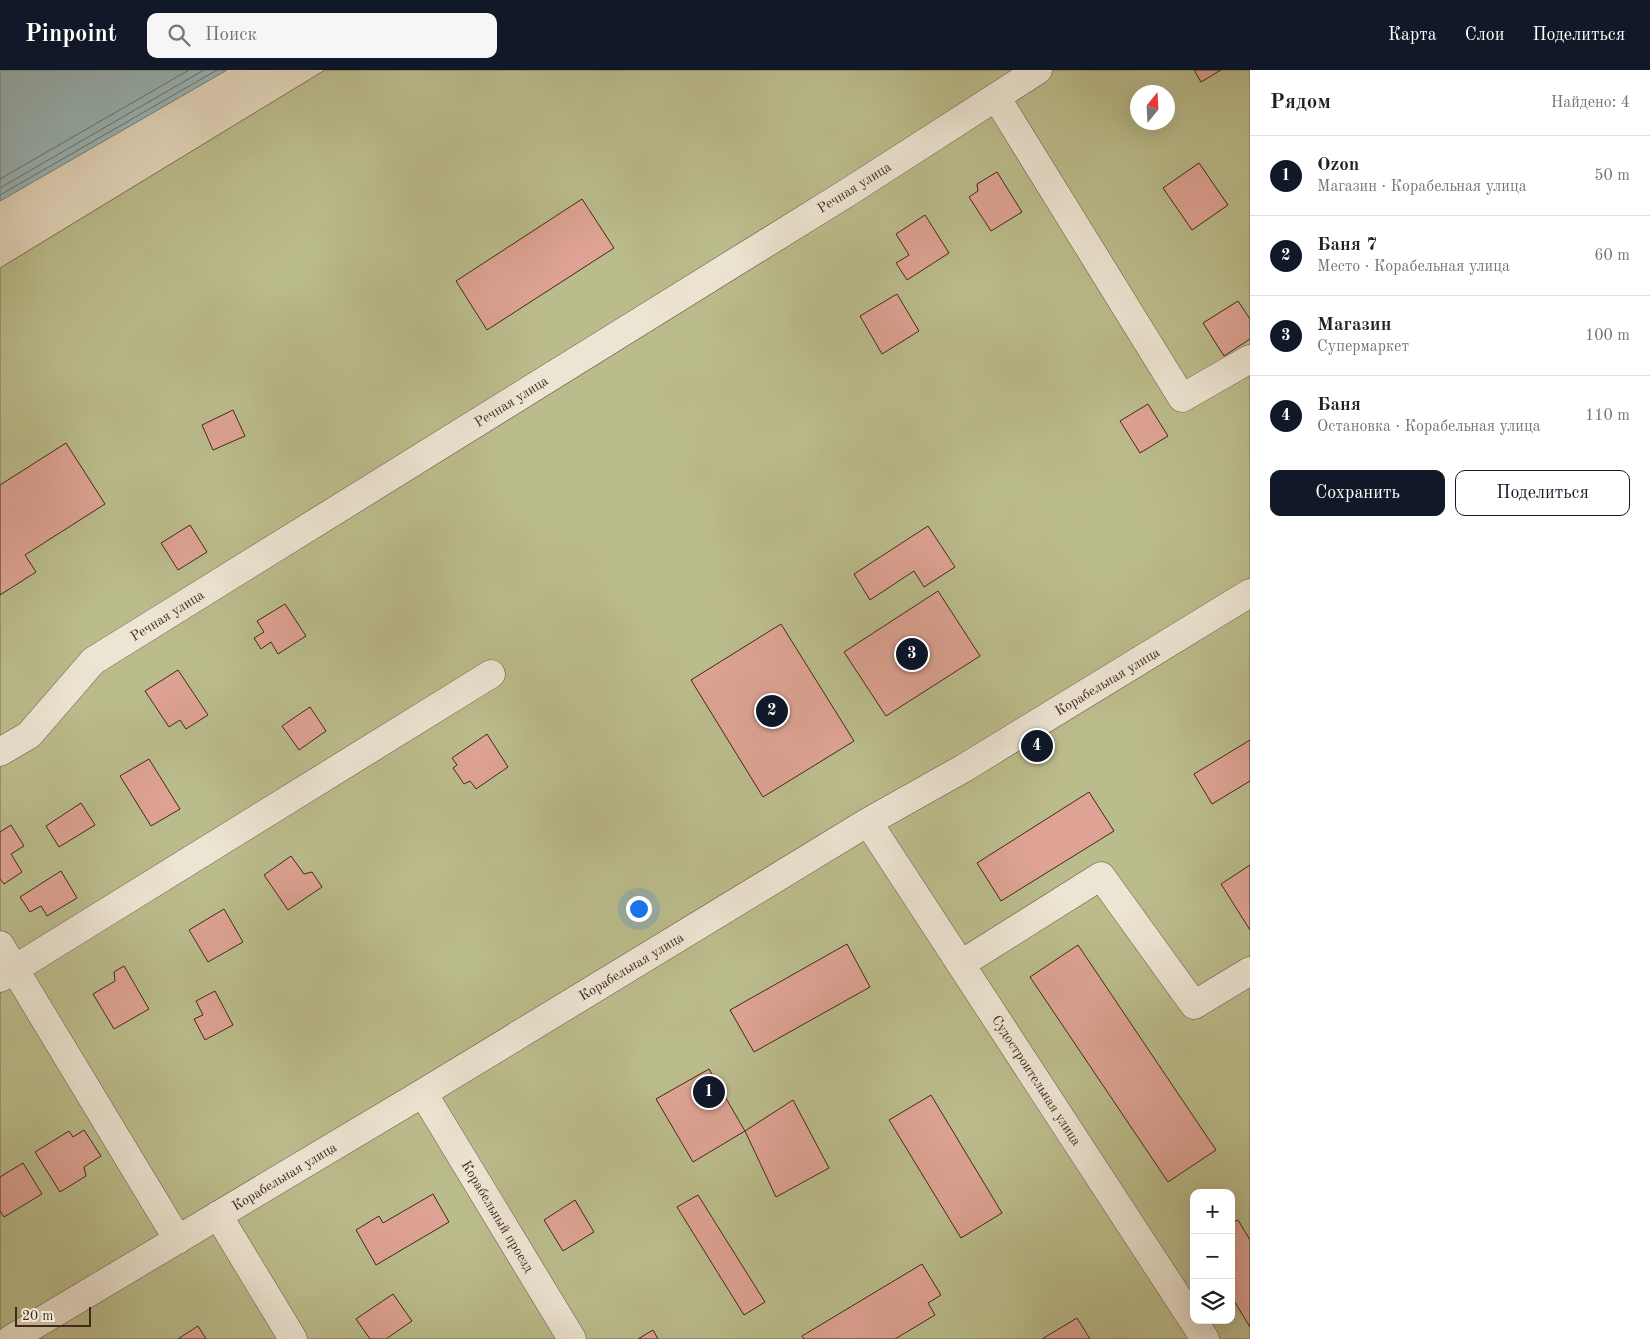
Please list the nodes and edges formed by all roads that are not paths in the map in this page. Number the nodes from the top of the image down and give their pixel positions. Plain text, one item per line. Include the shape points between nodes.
1 (1038, 70) edge
2 (996, 97) junction
3 (1250, 359) edge
4 (1250, 593) edge
5 (491, 674) dead end
6 (0, 752) edge
7 (868, 822) junction
8 (0, 945) edge
9 (961, 964) junction
10 (1250, 971) edge
11 (7, 973) edge
12 (423, 1092) junction
13 (218, 1216) junction
14 (178, 1240) junction
15 (11, 1339) edge
16 (293, 1339) edge
17 (572, 1339) edge
18 (1205, 1339) edge

1 - 2 street, Речная улица
2 - 3 street via 1182,398
2 - 6 street, Речная улица via 93,661 29,735
4 - 7 street, Корабельная улица via 964,768
5 - 11 street
7 - 9 street, Судостроительная улица
7 - 12 street, Корабельная улица
8 - 11 street
9 - 10 street via 1100,876 1194,1005
9 - 18 street, Судостроительная улица
11 - 14 street
12 - 13 street, Корабельная улица
12 - 17 street, Корабельный проезд
13 - 14 street, Корабельная улица
13 - 16 street
14 - 15 street, Корабельная улица

